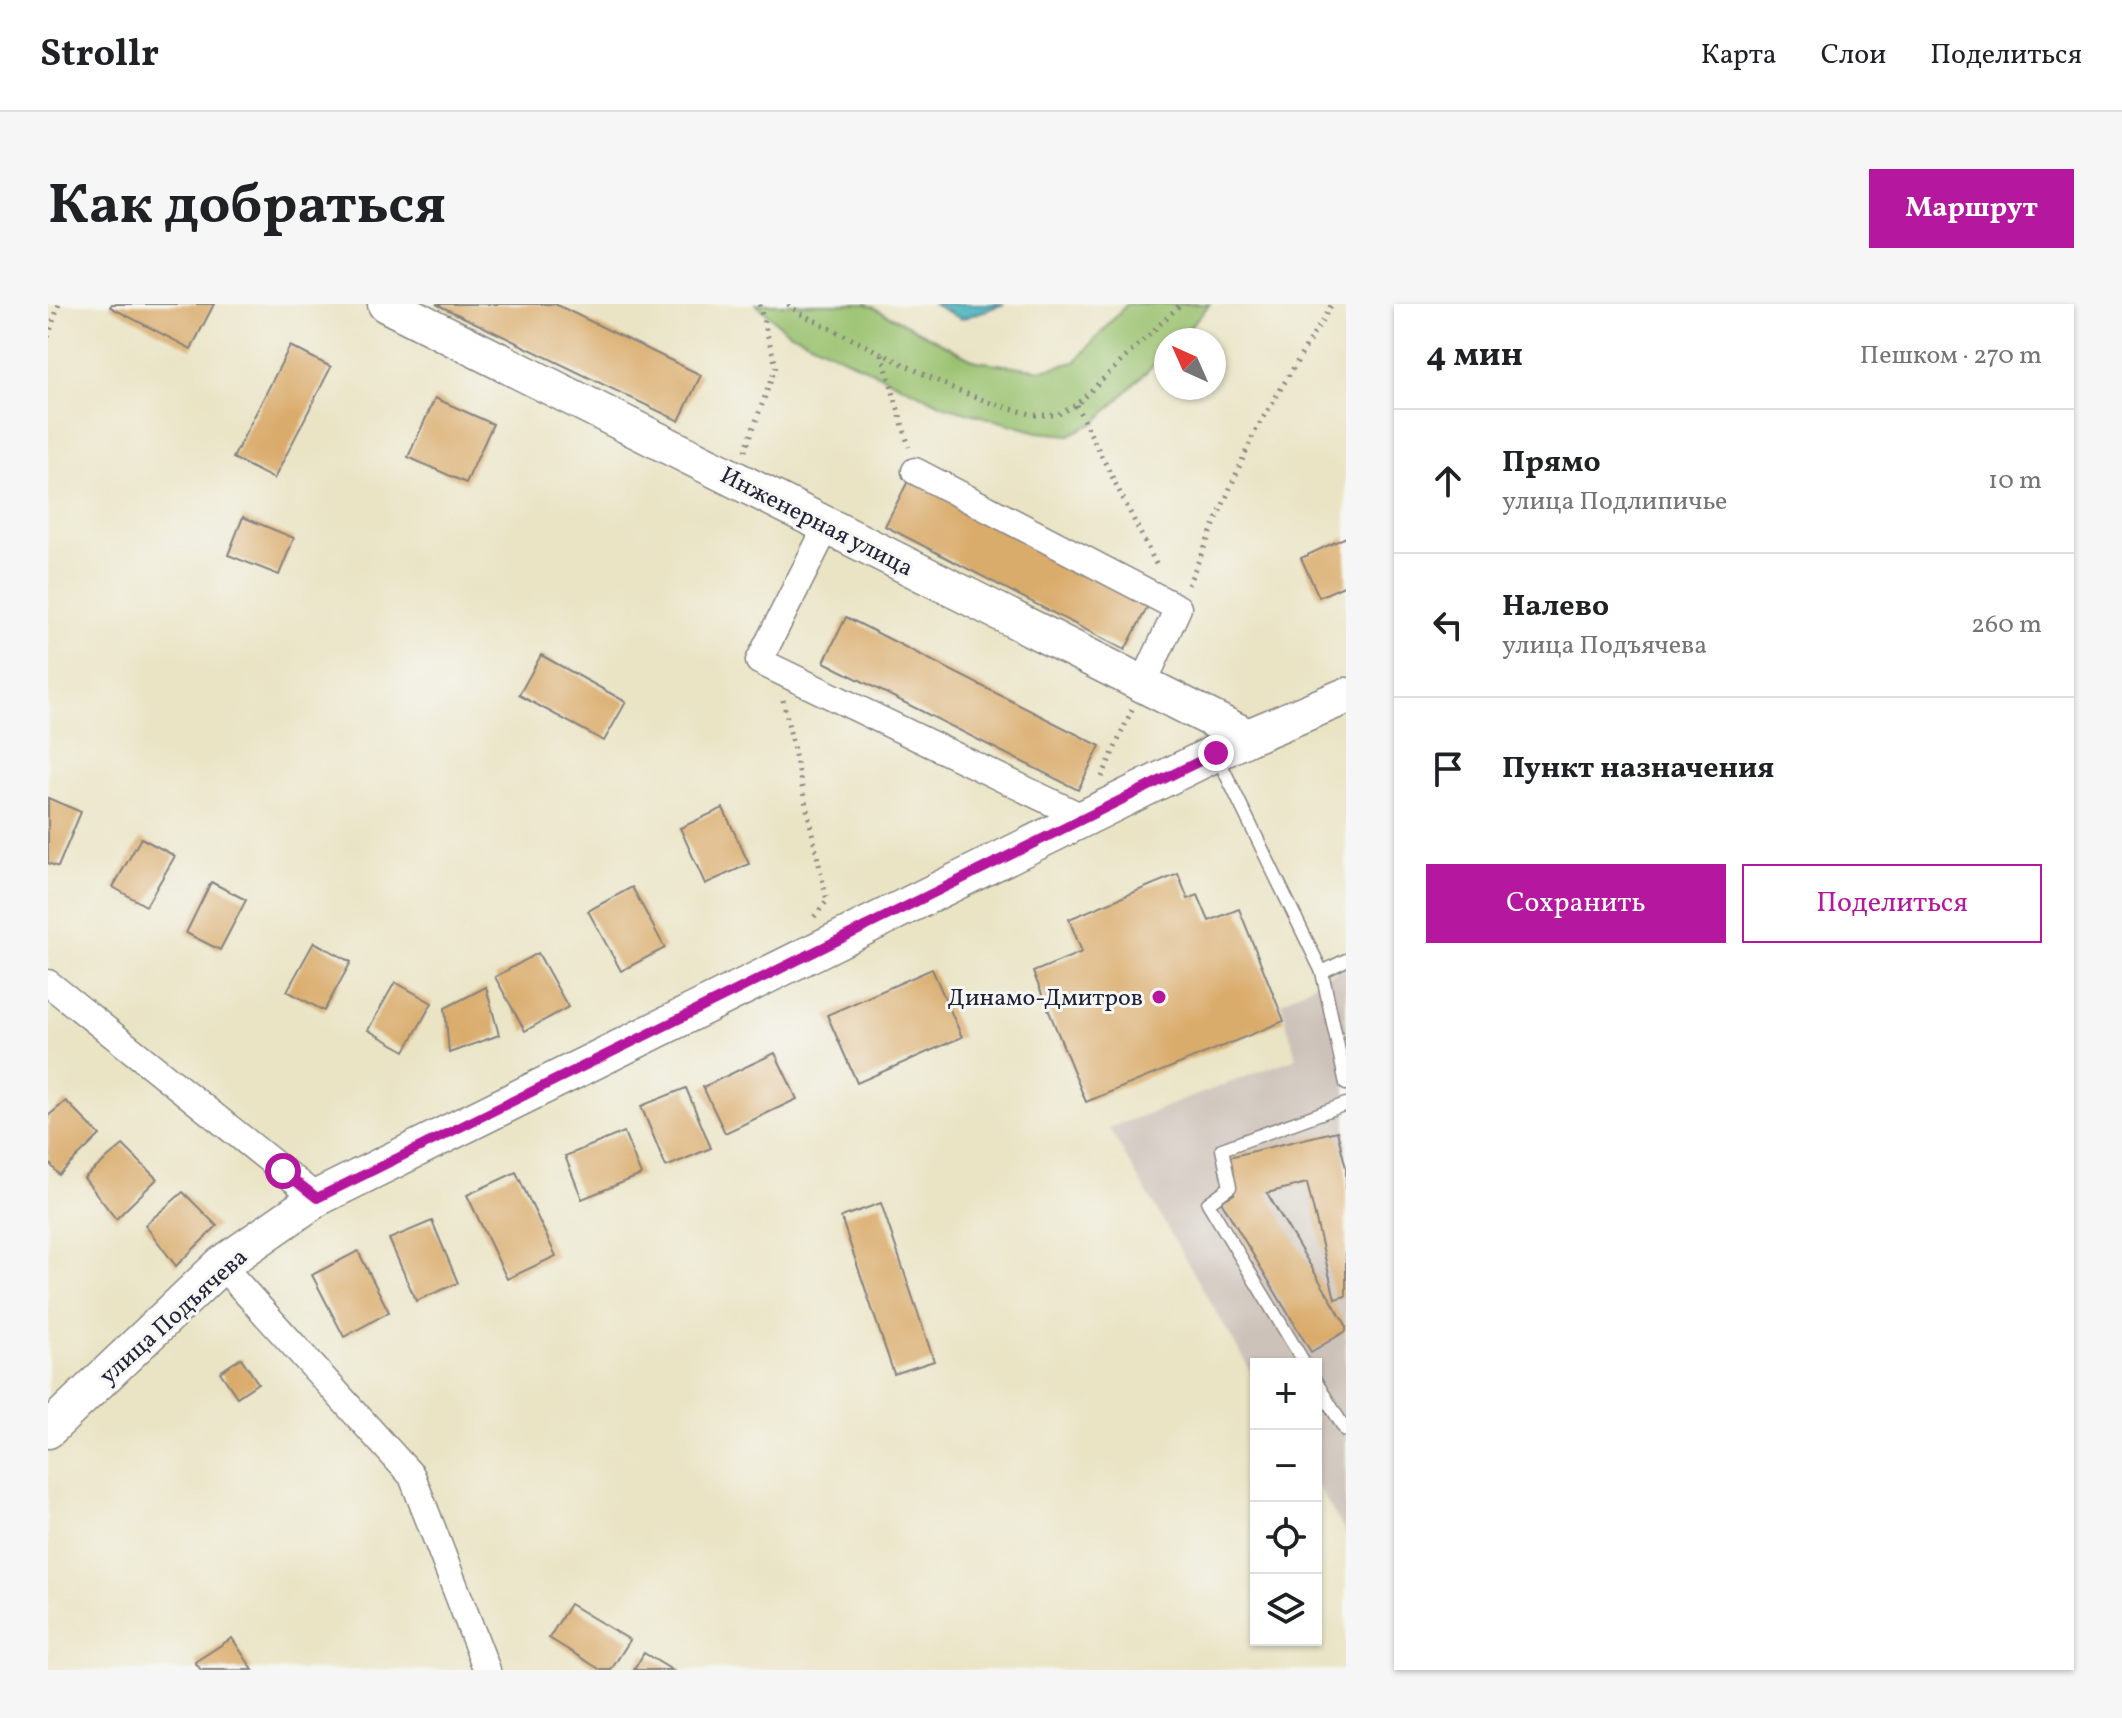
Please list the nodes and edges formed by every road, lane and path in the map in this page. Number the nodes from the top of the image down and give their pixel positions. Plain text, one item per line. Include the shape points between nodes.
1 (59, 304) edge
2 (386, 304) edge
3 (759, 304) edge
4 (788, 304) edge
5 (1181, 304) edge
6 (1332, 304) edge
7 (48, 337) edge
8 (882, 354) junction
9 (1076, 405) junction
10 (915, 471) joint
11 (735, 480) junction
12 (827, 526) junction
13 (1178, 608) junction
14 (776, 669) junction
15 (1143, 684) junction
16 (1346, 696) edge
17 (1248, 737) junction
18 (1216, 753) junction
19 (1084, 818) junction
20 (807, 925) dead end
21 (1346, 960) edge
22 (1322, 972) junction
23 (48, 983) edge
24 (1346, 1084) edge
25 (1346, 1104) edge
26 (317, 1198) junction
27 (221, 1265) junction
28 (1301, 1358) edge
29 (1322, 1392) edge
30 (48, 1430) edge
31 (1346, 1431) edge
32 (487, 1670) edge

1 - 7 path
2 - 11 main road, Инженерная улица
3 - 11 path via 776,366
4 - 8 path
5 - 9 path
6 - 13 path via 1254,433
8 - 9 path via 954,389 1034,415 1057,415
8 - 10 path
9 - 13 path
10 - 13 street
11 - 12 main road, Инженерная улица
12 - 14 street via 759,661
12 - 15 main road, Инженерная улица
13 - 15 street
14 - 19 street
14 - 20 path via 827,901
15 - 17 main road, Инженерная улица
15 - 19 path
16 - 17 main road, улица Подъячева
17 - 18 main road, улица Подъячева
18 - 19 main road, улица Подъячева
18 - 22 lane
19 - 26 main road, улица Подъячева
21 - 22 lane
22 - 24 lane
23 - 26 street
25 - 28 lane via 1222,1149 1230,1187 1208,1203
26 - 27 main road, улица Подъячева
27 - 30 main road, улица Подъячева
27 - 32 street via 412,1476
29 - 31 lane

